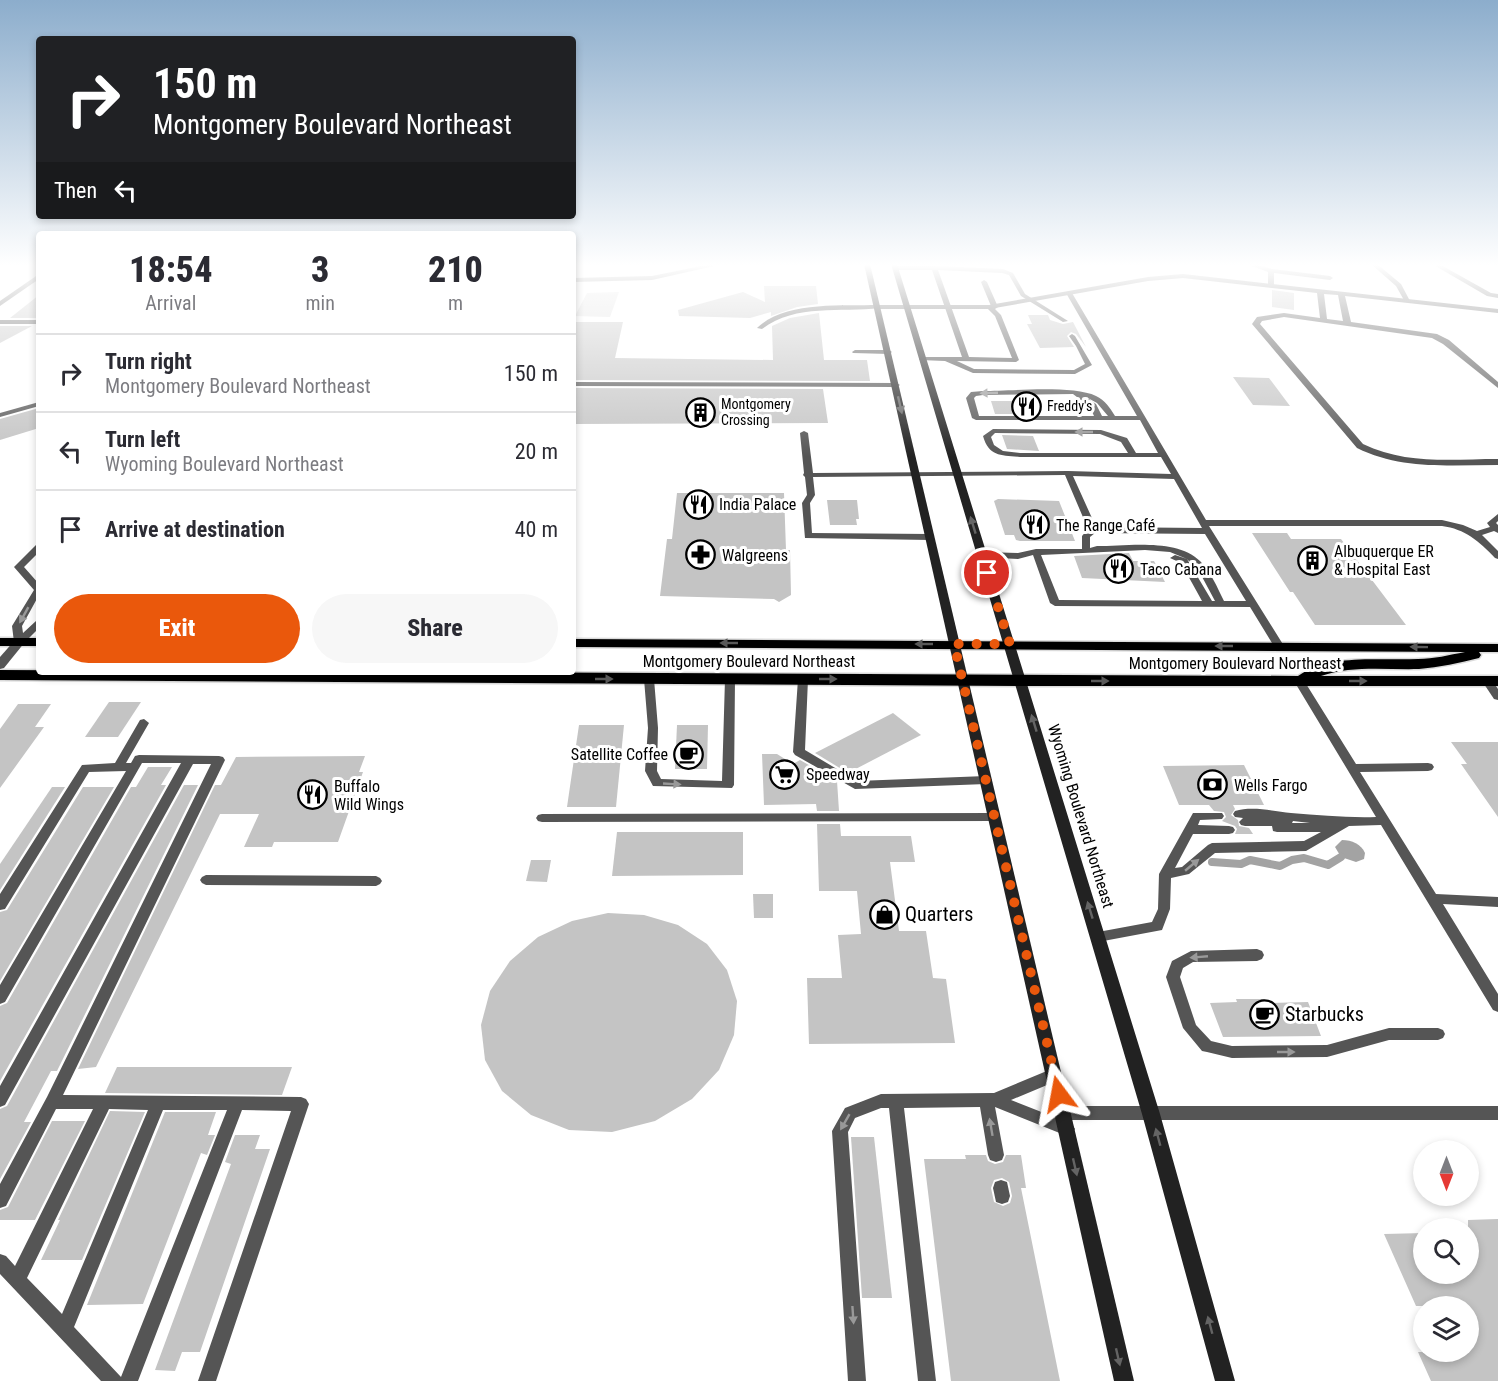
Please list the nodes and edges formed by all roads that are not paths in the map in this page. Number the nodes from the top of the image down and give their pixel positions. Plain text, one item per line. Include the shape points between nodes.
1 (884, 328) edge
2 (913, 328) edge
3 (954, 328) edge
4 (1003, 328) edge
5 (1068, 328) edge
6 (1090, 328) edge
7 (1260, 328) edge
8 (1387, 328) edge
9 (855, 352) dead end
10 (889, 352) junction
11 (922, 359) junction
12 (948, 360) junction
13 (966, 360) junction
14 (576, 384) edge
15 (896, 385) junction
16 (1498, 386) edge
17 (1075, 392) junction
18 (36, 405) edge
19 (0, 415) edge
20 (1099, 418) junction
21 (1113, 418) junction
22 (1143, 418) junction
23 (804, 433) dead end
24 (1132, 454) junction
25 (1164, 454) junction
26 (1498, 462) edge
27 (915, 472) junction
28 (1068, 473) junction
29 (957, 474) junction
30 (807, 475) junction
31 (1177, 477) junction
32 (1498, 517) edge
33 (1205, 527) junction
34 (1497, 529) edge
35 (1093, 530) junction
36 (1477, 534) junction
37 (930, 537) junction
38 (36, 550) edge
39 (1090, 551) junction
40 (1036, 552) junction
41 (982, 555) junction
42 (1110, 555) dead end
43 (1130, 555) dead end
44 (1498, 556) edge
45 (36, 588) edge
46 (36, 593) edge
47 (1209, 604) junction
48 (1221, 604) junction
49 (1253, 604) junction
50 (36, 626) edge
51 (0, 642) edge
52 (19, 642) junction
53 (36, 642) edge
54 (576, 643) edge
55 (954, 644) junction
56 (1010, 644) junction
57 (1279, 646) junction
58 (1498, 650) edge
59 (0, 665) edge
60 (0, 675) edge
61 (649, 679) junction
62 (730, 679) junction
63 (803, 679) junction
64 (963, 680) junction
65 (1021, 681) junction
66 (1299, 681) junction
67 (1492, 681) edge
68 (1498, 697) edge
69 (144, 723) dead end
70 (189, 760) junction
71 (134, 767) junction
72 (1428, 767) dead end
73 (118, 768) junction
74 (1353, 768) junction
75 (986, 780) junction
76 (994, 817) junction
77 (542, 818) dead end
78 (1385, 822) junction
79 (1343, 825) junction
80 (1190, 829) junction
81 (1165, 874) junction
82 (206, 880) dead end
83 (376, 881) dead end
84 (1433, 899) junction
85 (1498, 902) edge
86 (0, 905) edge
87 (1098, 937) junction
88 (1257, 956) dead end
89 (0, 998) edge
90 (1498, 1006) edge
91 (1438, 1034) dead end
92 (1054, 1075) junction
93 (0, 1100) edge
94 (896, 1100) junction
95 (990, 1100) junction
96 (52, 1102) junction
97 (104, 1103) junction
98 (158, 1104) junction
99 (237, 1105) junction
100 (1498, 1113) edge
101 (1151, 1114) junction
102 (1065, 1121) junction
103 (996, 1155) dead end
104 (0, 1200) edge
105 (0, 1262) edge
106 (17, 1280) junction
107 (64, 1330) junction
108 (114, 1381) edge
109 (129, 1381) edge
110 (207, 1381) edge
111 (858, 1381) edge
112 (927, 1381) edge
113 (1124, 1381) edge
114 (1225, 1381) edge

1 - 10 main road
2 - 11 main road, Wyoming Boulevard Northeast
3 - 13 lane
4 - 13 lane via 1016,360
5 - 12 lane via 1089,366 1075,372 973,371
6 - 22 lane
7 - 26 street via 1360,446 1373,454 1395,461
8 - 16 street via 1434,336 1446,342
9 - 10 lane
10 - 15 main road
11 - 12 lane
11 - 29 main road, Wyoming Boulevard Northeast
12 - 13 lane
14 - 15 lane
15 -> 27 main road
17 - 20 lane via 1093,406
17 -> 20 lane via 974,394 970,398 976,418
17 - 21 lane via 1096,398
18 - 19 lane
20 - 21 lane
21 - 22 lane
22 - 25 lane
23 - 30 lane
24 -> 24 lane via 1124,440 1101,432 993,431 987,436 990,446 1001,453
24 - 25 lane
25 - 31 lane
27 - 29 lane
27 - 30 lane
27 - 37 main road
28 - 29 lane
28 - 31 lane
28 - 35 lane
41 -> 29 main road, Wyoming Boulevard Northeast
30 - 37 lane via 811,495 806,503 808,536
31 - 33 lane
32 - 34 lane via 1491,523
33 - 35 lane
33 - 36 lane via 1442,523
33 - 49 lane
34 - 36 lane
35 - 39 lane via 1086,536
36 - 44 lane
37 - 55 main road
38 - 45 lane via 19,567
39 - 40 lane
39 - 42 lane
39 - 48 lane via 1154,549 1190,557
40 - 41 lane
40 - 47 lane via 1055,603
41 - 56 main road, Wyoming Boulevard Northeast
43 - 47 lane via 1168,556 1184,561
46 -> 52 lane via 17,626
47 - 48 lane
48 - 49 lane
49 - 57 lane
50 - 52 lane
51 - 52 main road
52 - 53 main road
52 - 59 street
55 -> 54 main road, Montgomery Boulevard Northeast
55 - 56 main road, Montgomery Boulevard Northeast
55 - 64 main road
57 -> 56 main road, Montgomery Boulevard Northeast
56 - 65 main road, Wyoming Boulevard Northeast
58 -> 57 main road, Montgomery Boulevard Northeast
58 - 66 main road via 1420,664 1349,664
60 -> 61 main road, Montgomery Boulevard Northeast
61 - 62 main road, Montgomery Boulevard Northeast
61 -> 62 lane via 651,771 657,783 671,785 728,785
62 - 63 main road, Montgomery Boulevard Northeast
63 -> 64 main road, Montgomery Boulevard Northeast
63 - 75 lane via 799,753 855,784
64 - 65 main road, Montgomery Boulevard Northeast
64 - 75 main road
65 -> 66 main road, Montgomery Boulevard Northeast
87 -> 65 main road, Wyoming Boulevard Northeast
66 -> 67 main road, Montgomery Boulevard Northeast
66 - 74 lane
67 - 68 lane
69 - 73 lane
70 - 71 lane via 138,759
70 - 93 lane
70 - 96 lane via 219,760
71 - 73 lane
71 - 89 lane
72 - 74 lane
73 - 86 lane via 86,768
74 - 78 lane
75 - 76 main road
76 - 77 lane
76 - 92 main road
78 - 79 lane
78 - 84 lane
79 - 79 lane via 1245,822 1260,814
81 -> 79 lane via 1185,871 1212,848 1306,846
80 - 80 lane via 1223,823 1197,816
80 - 81 lane
81 - 87 lane via 1164,909 1157,926
82 - 83 lane
84 - 85 lane
84 - 90 lane
87 - 101 main road, Wyoming Boulevard Northeast
88 -> 91 lane via 1191,957 1177,965 1173,977 1190,1028 1207,1046 1232,1052 1327,1051 1389,1034
92 - 95 lane
92 - 102 main road
94 - 95 lane
94 -> 111 lane via 881,1101 850,1113 840,1131
94 - 112 lane
95 - 102 lane
103 -> 95 lane
96 - 97 lane
96 - 104 lane
97 - 98 lane
97 - 106 lane
98 - 99 lane
98 - 107 lane
99 - 109 lane
99 - 110 lane via 301,1104
100 - 101 lane
101 - 102 lane
114 -> 101 main road, Wyoming Boulevard Northeast
102 -> 113 main road
105 - 106 lane
106 - 107 lane
107 - 108 lane

